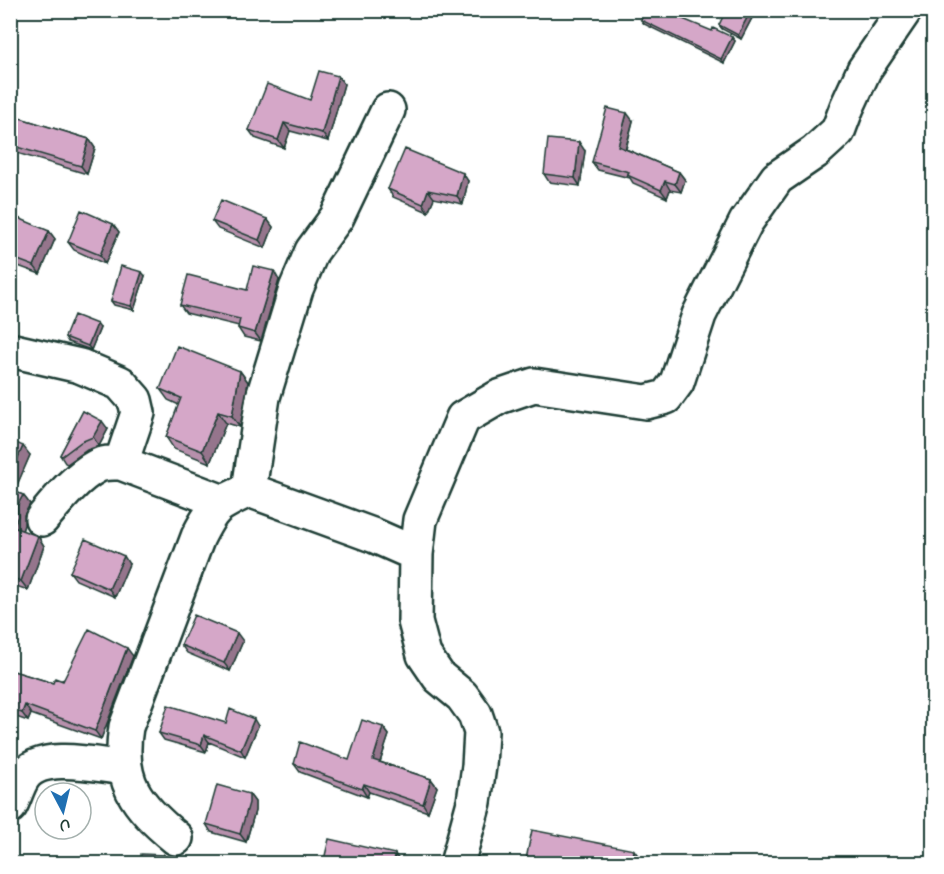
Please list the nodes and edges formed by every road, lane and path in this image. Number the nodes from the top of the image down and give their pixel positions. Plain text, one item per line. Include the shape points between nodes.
1 (905, 10) edge
2 (388, 110) dead end
3 (10, 350) edge
4 (121, 464) junction
5 (236, 496) junction
6 (42, 519) dead end
7 (416, 554) junction
8 (124, 768) junction
9 (10, 806) edge
10 (176, 838) dead end
11 (457, 864) edge

1 - 7 street via 864,70 838,131 777,178 746,222 699,315 677,382 666,398 646,402 534,386 499,397 463,417 420,520
2 - 5 street via 337,217 312,251 296,289
3 - 4 street via 80,366 120,383 135,400 138,413
4 - 5 street
4 - 6 street via 98,466
5 - 7 street via 375,536
5 - 8 street via 211,512 198,537 126,727
7 - 11 street via 415,621 424,655 439,677 462,696 475,714 481,732 474,802
8 - 9 street via 55,760 38,764 24,775
8 - 10 street via 135,798

